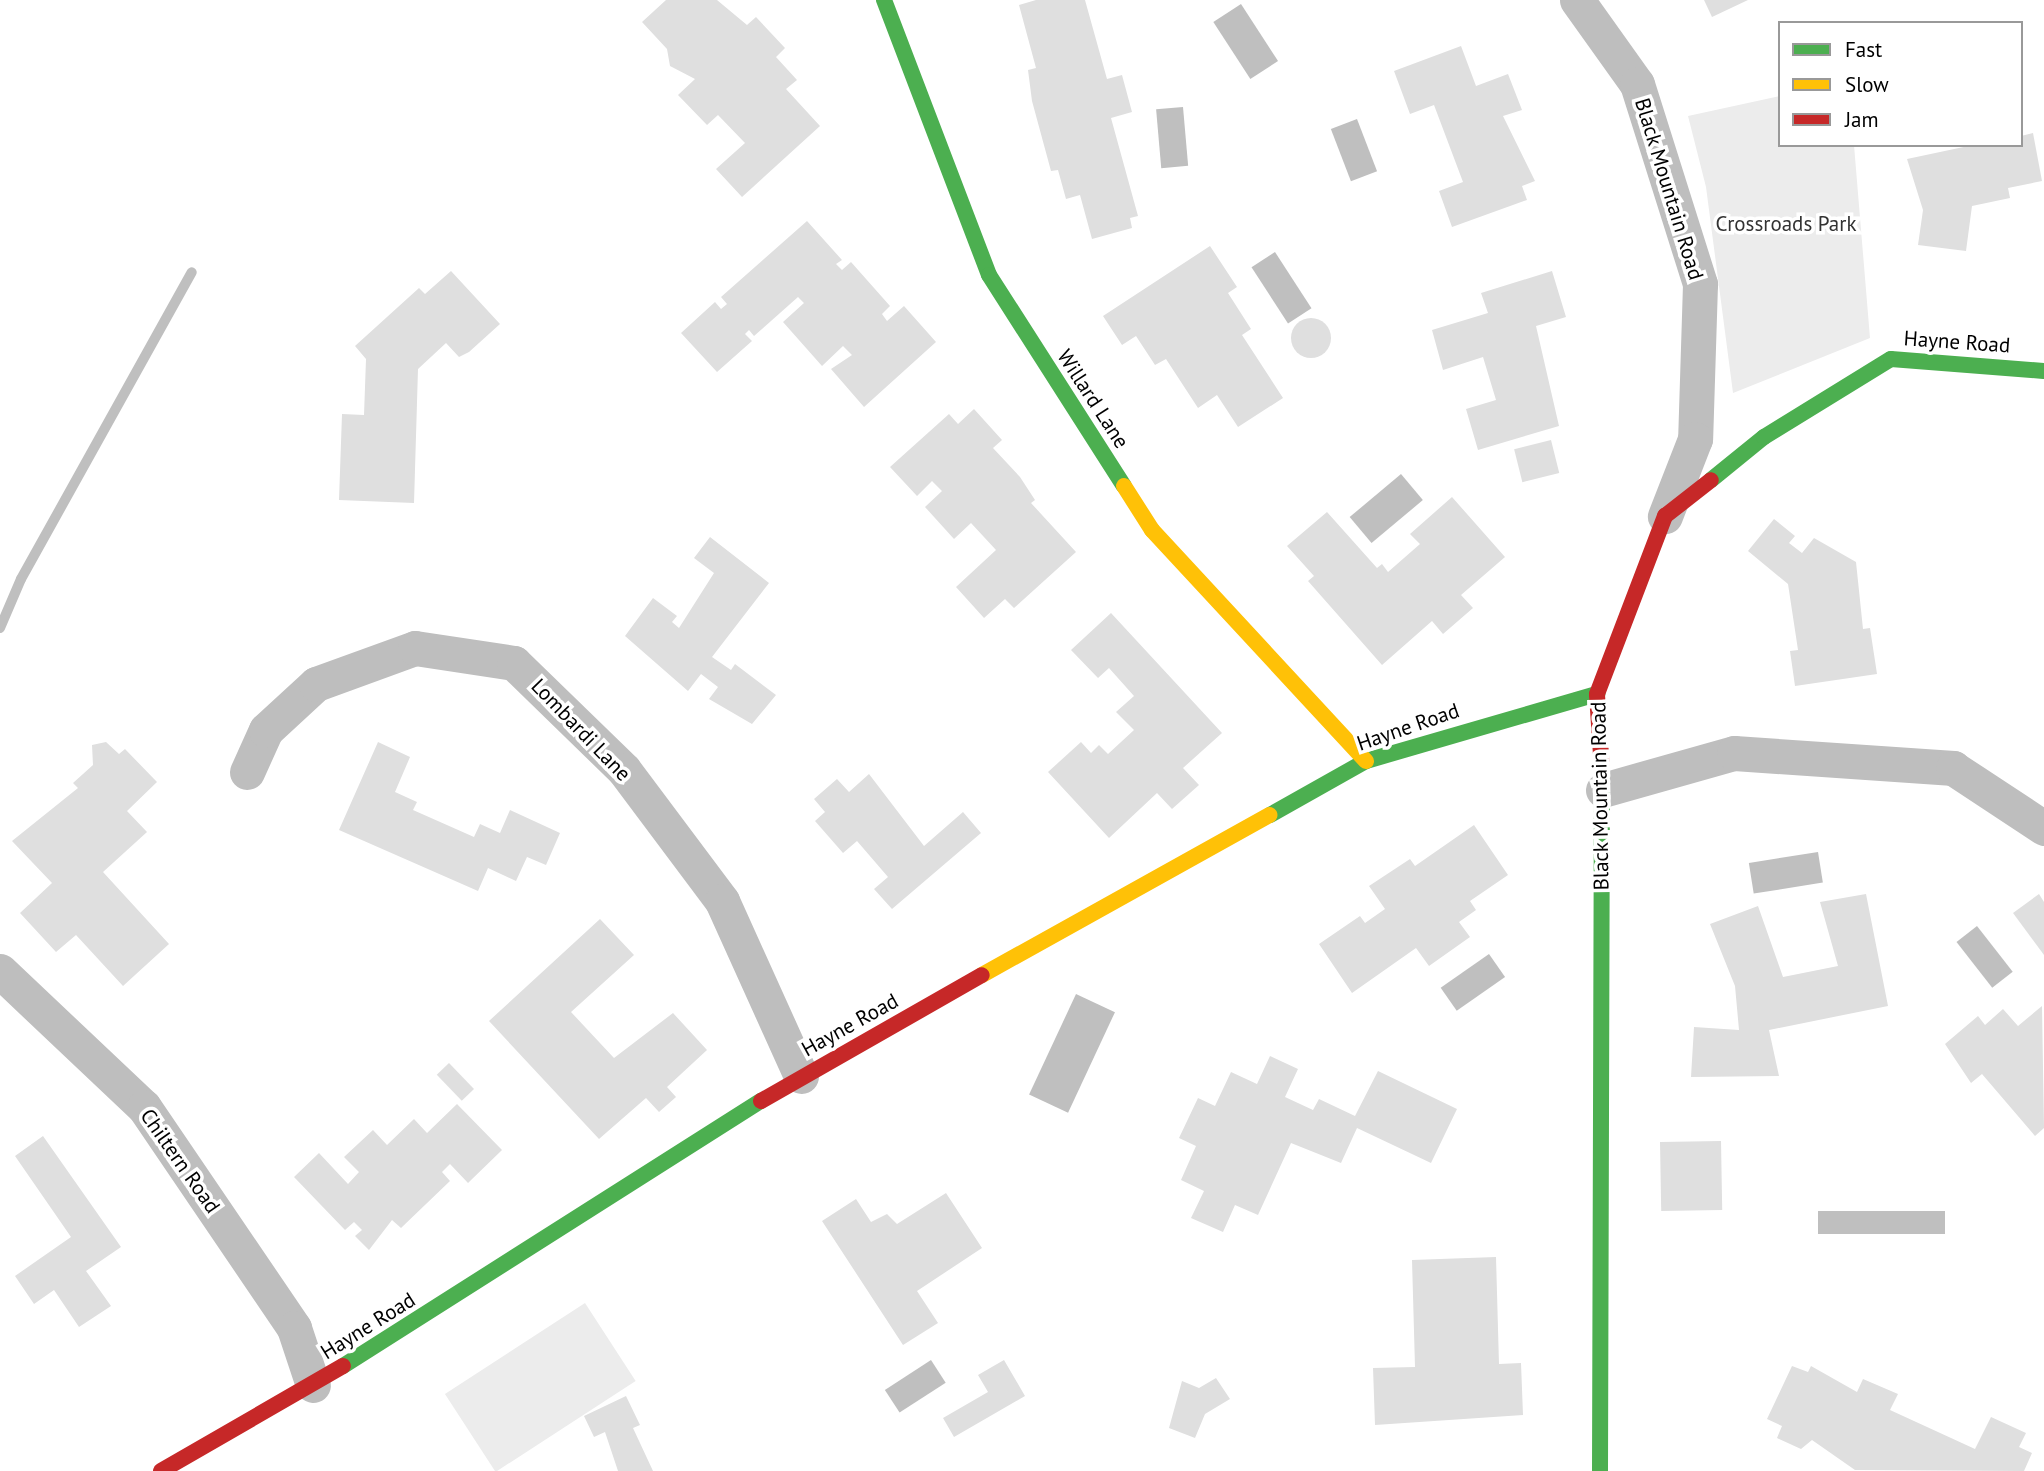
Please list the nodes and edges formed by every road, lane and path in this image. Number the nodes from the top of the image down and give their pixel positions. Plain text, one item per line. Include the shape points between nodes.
1 (884, 0) edge
2 (1577, 0) edge
3 (2044, 371) edge
4 (1665, 516) junction
5 (1597, 694) junction
6 (1366, 761) junction
7 (247, 772) dead end
8 (1603, 790) junction
9 (2044, 828) edge
10 (0, 971) edge
11 (801, 1076) junction
12 (313, 1385) junction
13 (161, 1471) edge
14 (1600, 1471) edge

1 - 6 street, Willard Lane via 989,275 1152,530
2 - 4 street, Black Mountain Road via 1637,85 1700,284 1695,439
3 - 4 street, Hayne Road via 1891,359 1764,437
4 - 5 street, Black Mountain Road
5 - 6 street, Hayne Road
5 - 8 street, Black Mountain Road
6 - 11 street, Hayne Road
7 - 11 street, Lombardi Lane via 265,730 316,684 415,648 514,663 624,770 722,901
8 - 9 street via 1734,754 1953,768
8 - 14 street, Black Mountain Road
10 - 12 street, Chiltern Road via 144,1107 294,1328
11 - 12 street, Hayne Road
12 - 13 street, Hayne Road

